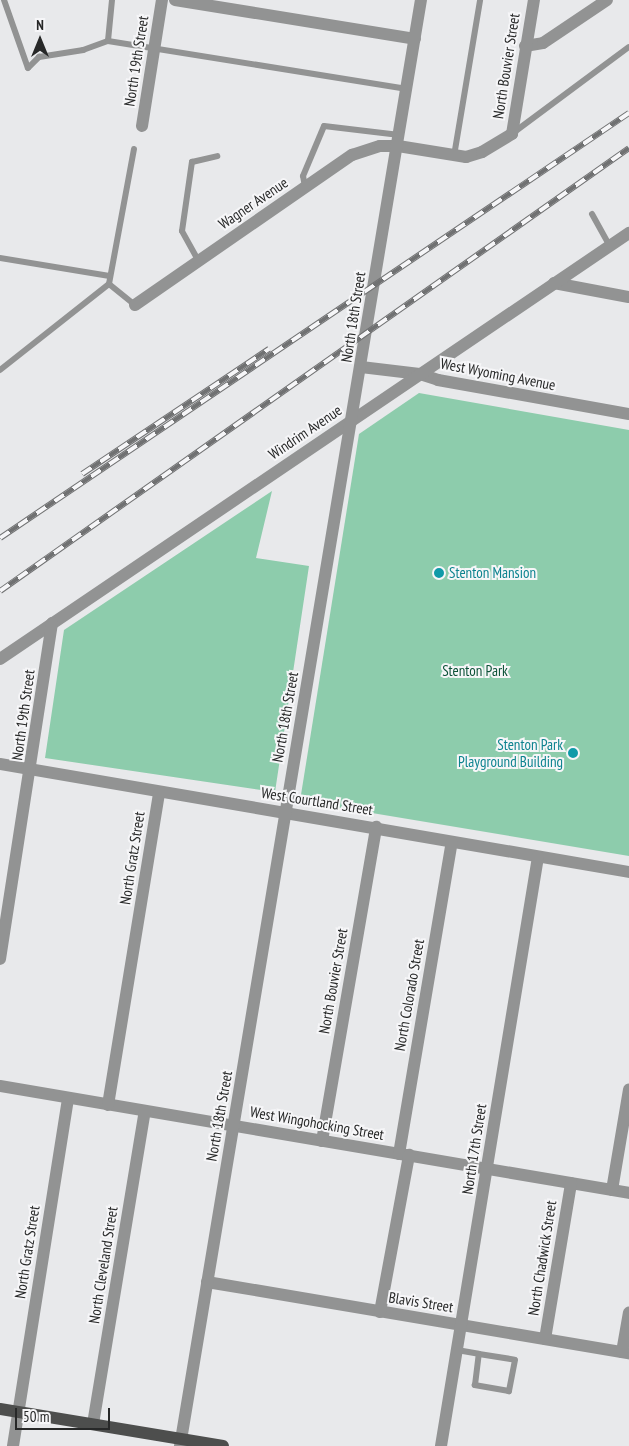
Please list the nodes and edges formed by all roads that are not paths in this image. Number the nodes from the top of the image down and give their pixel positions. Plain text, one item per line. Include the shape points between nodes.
1 (4, 0) edge
2 (112, 0) edge
3 (162, 0) edge
4 (175, 0) edge
5 (422, 0) edge
6 (480, 0) edge
7 (534, 0) edge
8 (608, 0) edge
9 (415, 39) junction
10 (108, 41) junction
11 (525, 46) junction
12 (154, 47) junction
13 (629, 47) edge
14 (407, 88) junction
15 (142, 126) dead end
16 (512, 134) junction
17 (398, 141) junction
18 (134, 149) dead end
19 (217, 156) dead end
20 (454, 156) junction
21 (305, 188) junction
22 (592, 214) dead end
23 (629, 233) edge
24 (610, 246) junction
25 (0, 258) edge
26 (198, 260) junction
27 (110, 276) junction
28 (109, 284) junction
29 (554, 284) junction
30 (629, 297) edge
31 (135, 305) joint
32 (362, 367) junction
33 (0, 370) edge
34 (420, 374) junction
35 (629, 414) edge
36 (352, 420) junction
37 (52, 623) junction
38 (0, 659) edge
39 (0, 764) edge
40 (31, 770) junction
41 (159, 793) junction
42 (286, 812) junction
43 (376, 827) junction
44 (452, 842) junction
45 (538, 857) junction
46 (629, 872) edge
47 (0, 959) edge
48 (0, 1086) edge
49 (629, 1089) edge
50 (68, 1098) junction
51 (108, 1104) junction
52 (145, 1111) junction
53 (235, 1126) junction
54 (322, 1141) junction
55 (404, 1154) junction
56 (488, 1169) junction
57 (570, 1182) junction
58 (612, 1190) junction
59 (629, 1192) edge
60 (207, 1282) junction
61 (380, 1312) junction
62 (629, 1313) edge
63 (462, 1325) junction
64 (545, 1339) junction
65 (457, 1350) junction
66 (626, 1353) edge
67 (479, 1354) junction
68 (0, 1409) edge
69 (17, 1412) junction
70 (93, 1424) junction
71 (181, 1442) edge
72 (13, 1446) edge
73 (223, 1446) edge
74 (441, 1446) edge

1 - 10 lane via 28,68 39,57 83,50
2 - 10 lane
3 - 12 street, North 19th Street
4 - 9 street
5 - 9 street, North 18th Street
6 - 20 lane
7 - 11 street, North Bouvier Street
8 - 11 street via 543,43
9 - 14 street, North 18th Street
10 - 12 lane
11 - 16 street, North Bouvier Street
12 - 14 lane
12 - 15 street, North 19th Street
13 - 16 lane
14 - 17 street, North 18th Street
16 - 20 street, North Bouvier Street via 482,152 466,157
17 - 20 street, North Bouvier Street
17 - 21 street, Wagner Avenue via 352,154
17 - 21 lane via 324,126 304,176
17 - 32 street, North 18th Street
18 - 27 lane
19 - 26 lane via 192,162 182,231
21 - 26 street, Wagner Avenue
22 - 24 lane
23 - 24 street, Windrim Avenue
24 - 29 street, Windrim Avenue
25 - 27 lane
26 - 31 street, Wagner Avenue
27 - 28 lane
28 - 31 lane
28 - 33 lane
29 - 30 street
29 - 34 street, Windrim Avenue
32 - 34 street, West Wyoming Avenue
32 - 36 street, North 18th Street
34 - 35 street, West Wyoming Avenue via 438,380
34 - 36 street, Windrim Avenue
36 - 37 street, Windrim Avenue
36 - 42 street, North 18th Street
37 - 38 street, Windrim Avenue
37 - 40 street, North 19th Street
39 - 40 street, West Courtland Street
40 - 41 street, West Courtland Street
40 - 47 street, North 19th Street
41 - 42 street, West Courtland Street
41 - 51 street, North Gratz Street
42 - 43 street, West Courtland Street
42 - 53 street, North 18th Street
43 - 44 street, West Courtland Street
43 - 54 street, North Bouvier Street
44 - 45 street, West Courtland Street
44 - 55 street, North Colorado Street
45 - 46 street, West Courtland Street
45 - 56 street, North 17th Street
48 - 50 street, West Wingohocking Street
49 - 58 street
50 - 51 street, West Wingohocking Street
50 - 69 street, North Gratz Street
51 - 52 street, West Wingohocking Street
52 - 53 street, West Wingohocking Street
52 - 70 street, North Cleveland Street
53 - 54 street, West Wingohocking Street
53 - 60 street, North 18th Street
54 - 55 street, West Wingohocking Street
55 - 56 street, West Wingohocking Street
55 - 61 street, North Colorado Street
56 - 57 street, West Wingohocking Street
56 - 63 street, North 17th Street
57 - 58 street, West Wingohocking Street
57 - 64 street, North Chadwick Street
58 - 59 street, West Wingohocking Street
60 - 61 street, Blavis Street
60 - 71 street, North 18th Street
61 - 63 street, Blavis Street
62 - 66 street
63 - 64 street, Blavis Street
63 - 65 street, North 17th Street
64 - 66 street, Blavis Street
65 - 67 lane
65 - 74 street, North 17th Street
67 - 67 lane via 515,1360 509,1391 475,1385
68 - 69 main road
69 - 70 main road
69 - 72 street, North Gratz Street
70 - 71 main road
71 - 73 main road

